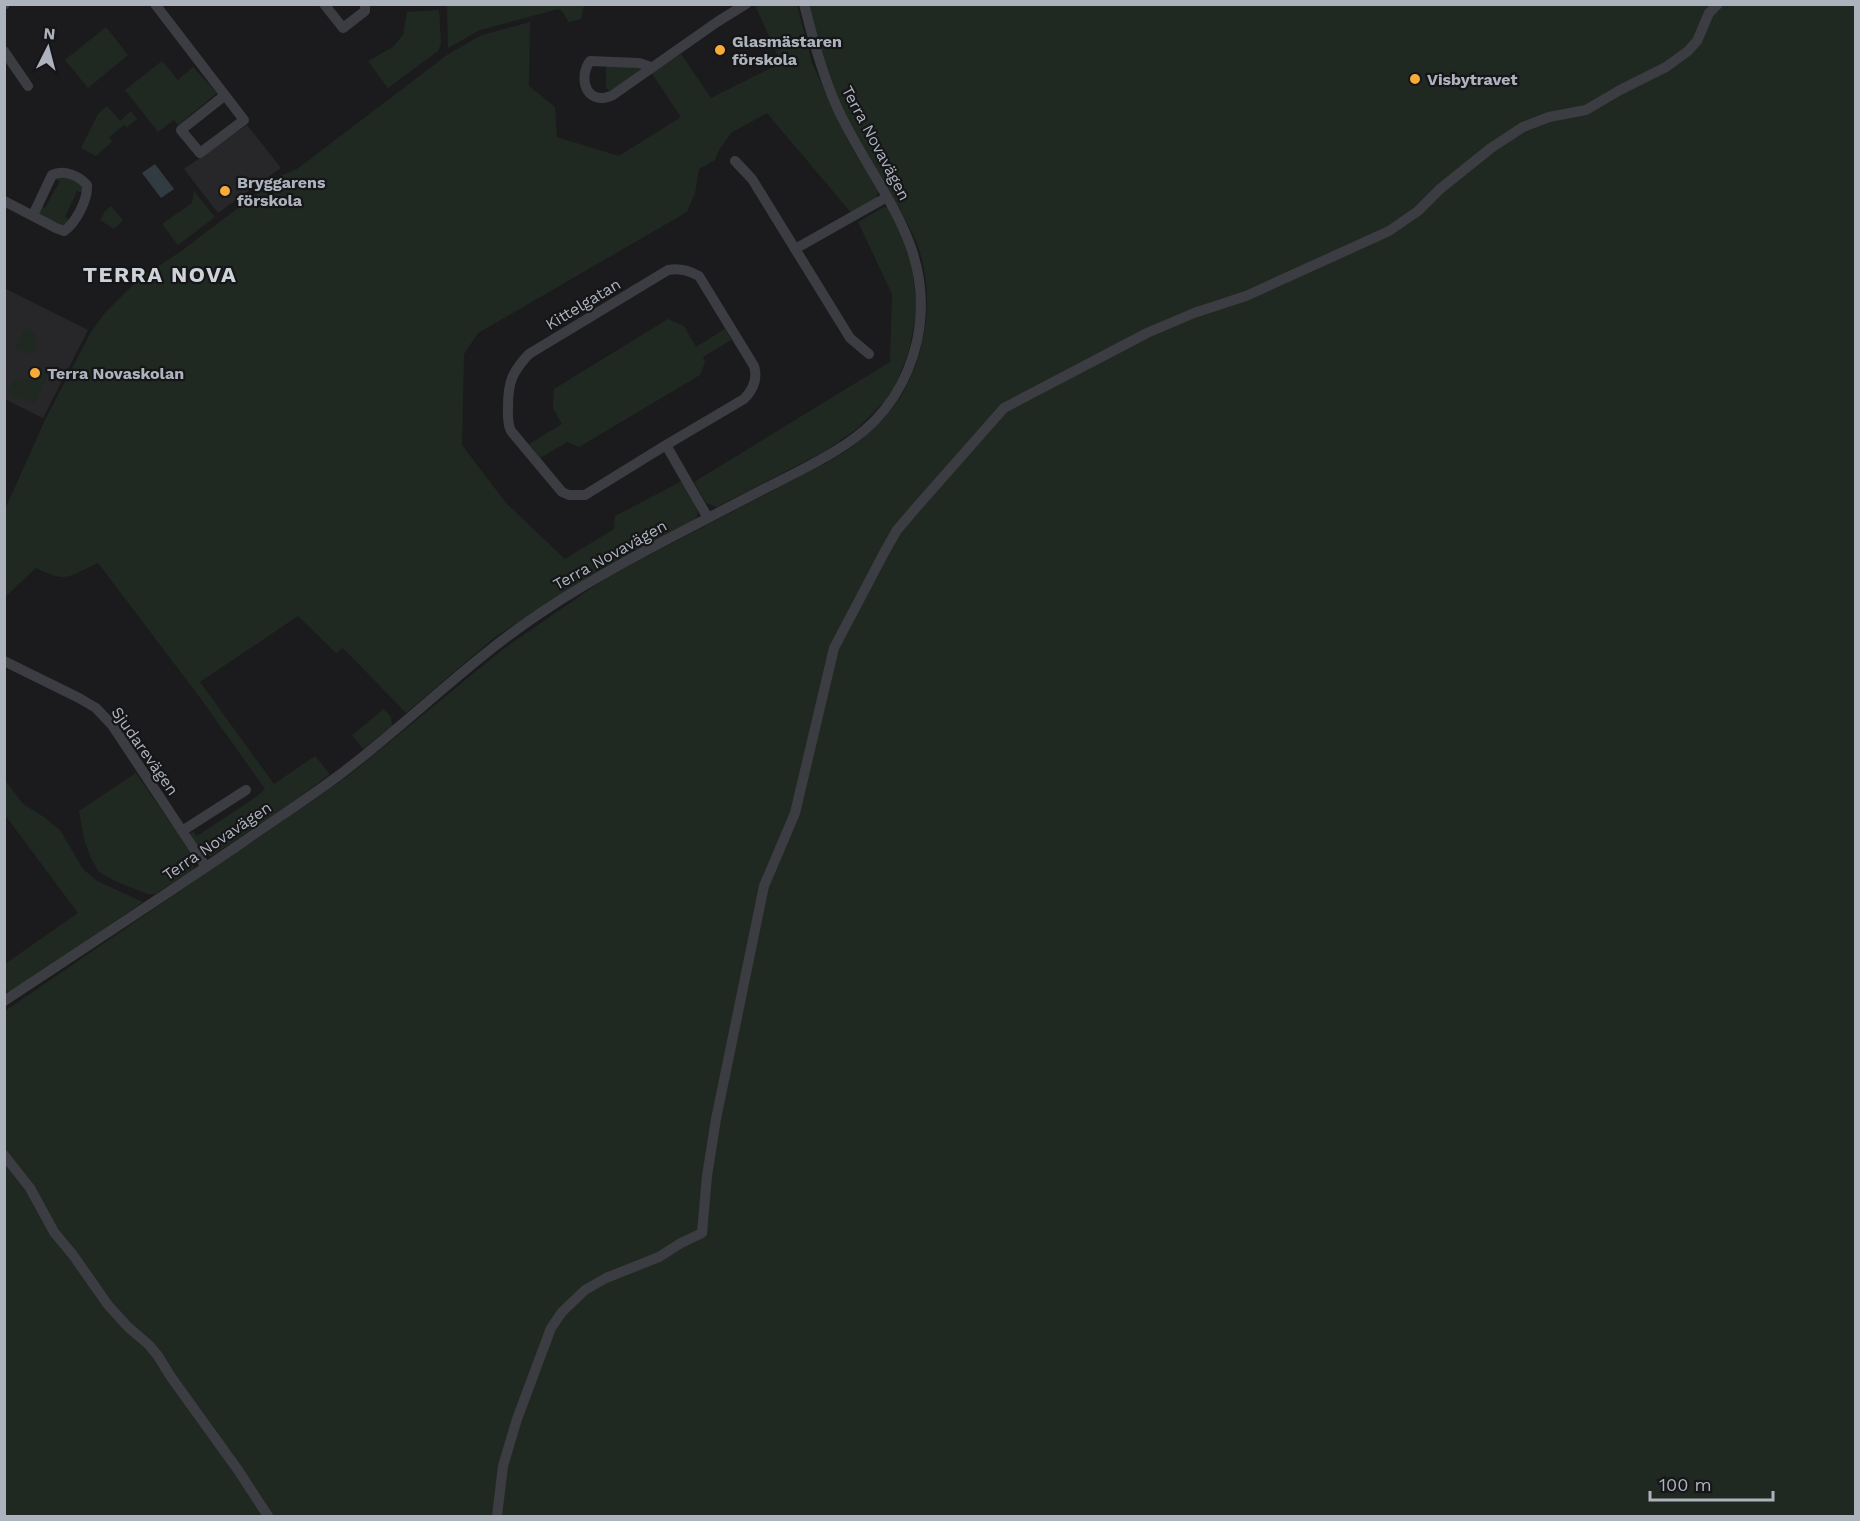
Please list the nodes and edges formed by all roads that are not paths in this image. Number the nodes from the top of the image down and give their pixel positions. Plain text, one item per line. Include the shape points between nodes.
1 (154, 4) edge
2 (324, 4) edge
3 (365, 4) edge
4 (746, 4) edge
5 (804, 4) edge
6 (1718, 4) edge
7 (4, 51) edge
8 (651, 67) junction
9 (28, 86) dead end
10 (225, 96) junction
11 (735, 161) dead end
12 (887, 197) junction
13 (4, 201) edge
14 (33, 215) junction
15 (795, 249) junction
16 (869, 354) dead end
17 (666, 445) junction
18 (708, 519) junction
19 (4, 661) edge
20 (246, 790) dead end
21 (182, 831) junction
22 (206, 867) junction
23 (4, 1001) edge
24 (4, 1155) edge
25 (268, 1516) edge
26 (497, 1516) edge

1 - 10 street
2 - 3 street via 343,28 365,11
4 - 8 street
5 - 12 street, Terra Novavägen via 836,106
6 - 26 street via 1709,13 1697,41 1666,67 1586,110 1523,127 1491,148 1389,231 1246,296 1147,333 1004,408 897,530 834,648 795,813 764,886 716,1119 702,1233 659,1257 599,1282 562,1312 551,1328 517,1419 503,1466
7 - 9 street
8 - 8 street via 604,99 584,85 584,71 590,62 639,63
10 - 10 street via 181,130 200,153 244,120
11 - 15 street via 752,179
12 - 15 street
12 - 18 street, Terra Novavägen via 914,254 922,302 912,361 893,399 854,439
13 - 14 street
14 - 14 street via 64,231 71,226 87,185 64,172 52,175
15 - 16 street via 850,338
17 - 17 street, Kittelgatan via 744,399 752,389 756,373 699,276 674,269 529,354 508,387 507,420 511,431 556,487 569,495 585,495
17 - 18 street
18 - 22 street, Terra Novavägen via 606,571 539,613 344,772
19 - 21 street, Sjudarevägen via 96,708 112,725
20 - 21 street
21 - 22 street, Sjudarevägen
22 - 23 street, Terra Novavägen
24 - 25 street via 108,1305 158,1356

